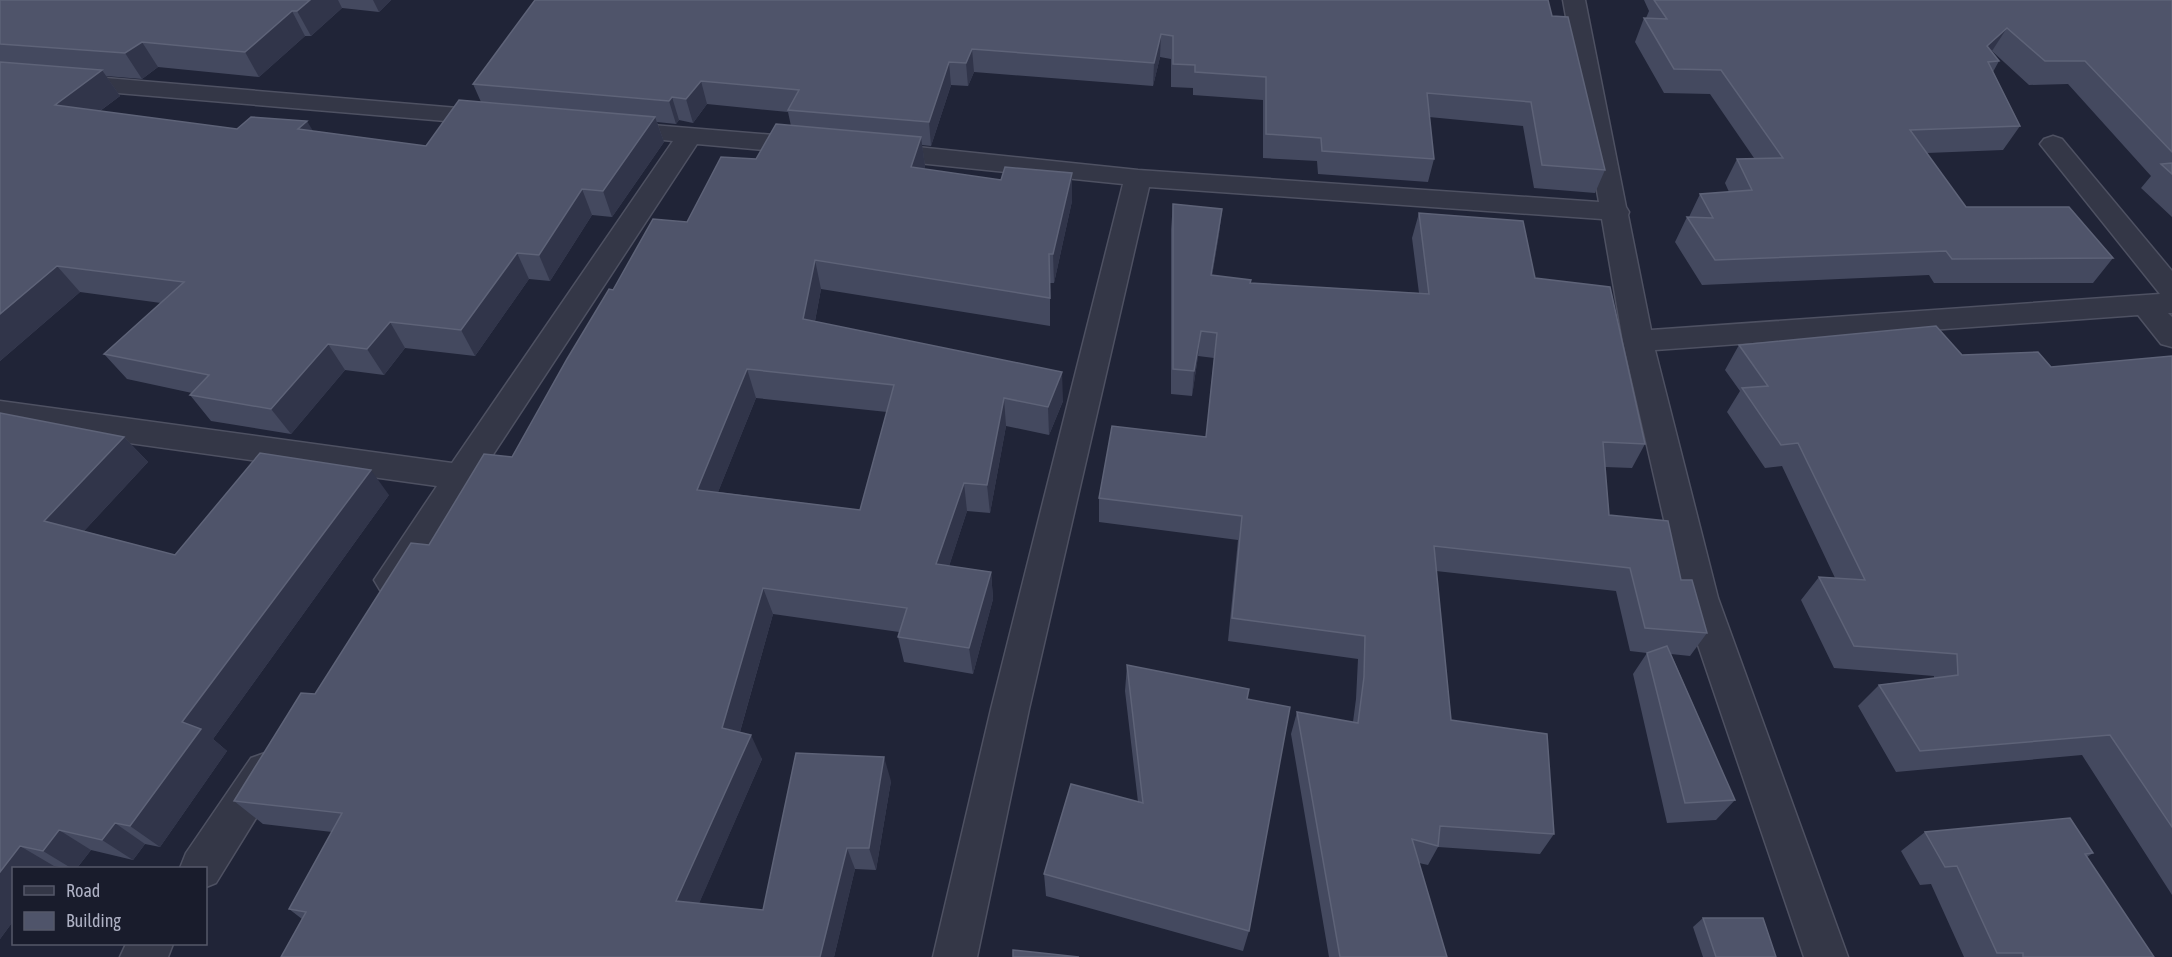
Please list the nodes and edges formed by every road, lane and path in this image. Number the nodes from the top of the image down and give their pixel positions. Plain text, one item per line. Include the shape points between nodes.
1 (1574, 0) edge
2 (0, 76) edge
3 (511, 120) edge
4 (594, 127) edge
5 (690, 135) junction
6 (2053, 144) dead end
7 (1138, 178) junction
8 (1616, 212) junction
9 (2172, 290) edge
10 (2160, 305) edge
11 (2172, 338) edge
12 (1638, 341) junction
13 (0, 413) edge
14 (460, 477) junction
15 (376, 604) edge
16 (285, 741) edge
17 (202, 867) edge
18 (955, 957) edge
19 (1826, 957) edge

1 - 8 street
2 - 3 street
4 - 5 street
5 - 7 street
5 - 14 street
6 - 9 street
7 - 8 street
7 - 18 street
8 - 12 street
10 - 11 street
10 - 12 street
12 - 19 street via 1700,598
13 - 14 street
14 - 15 street
16 - 17 street

